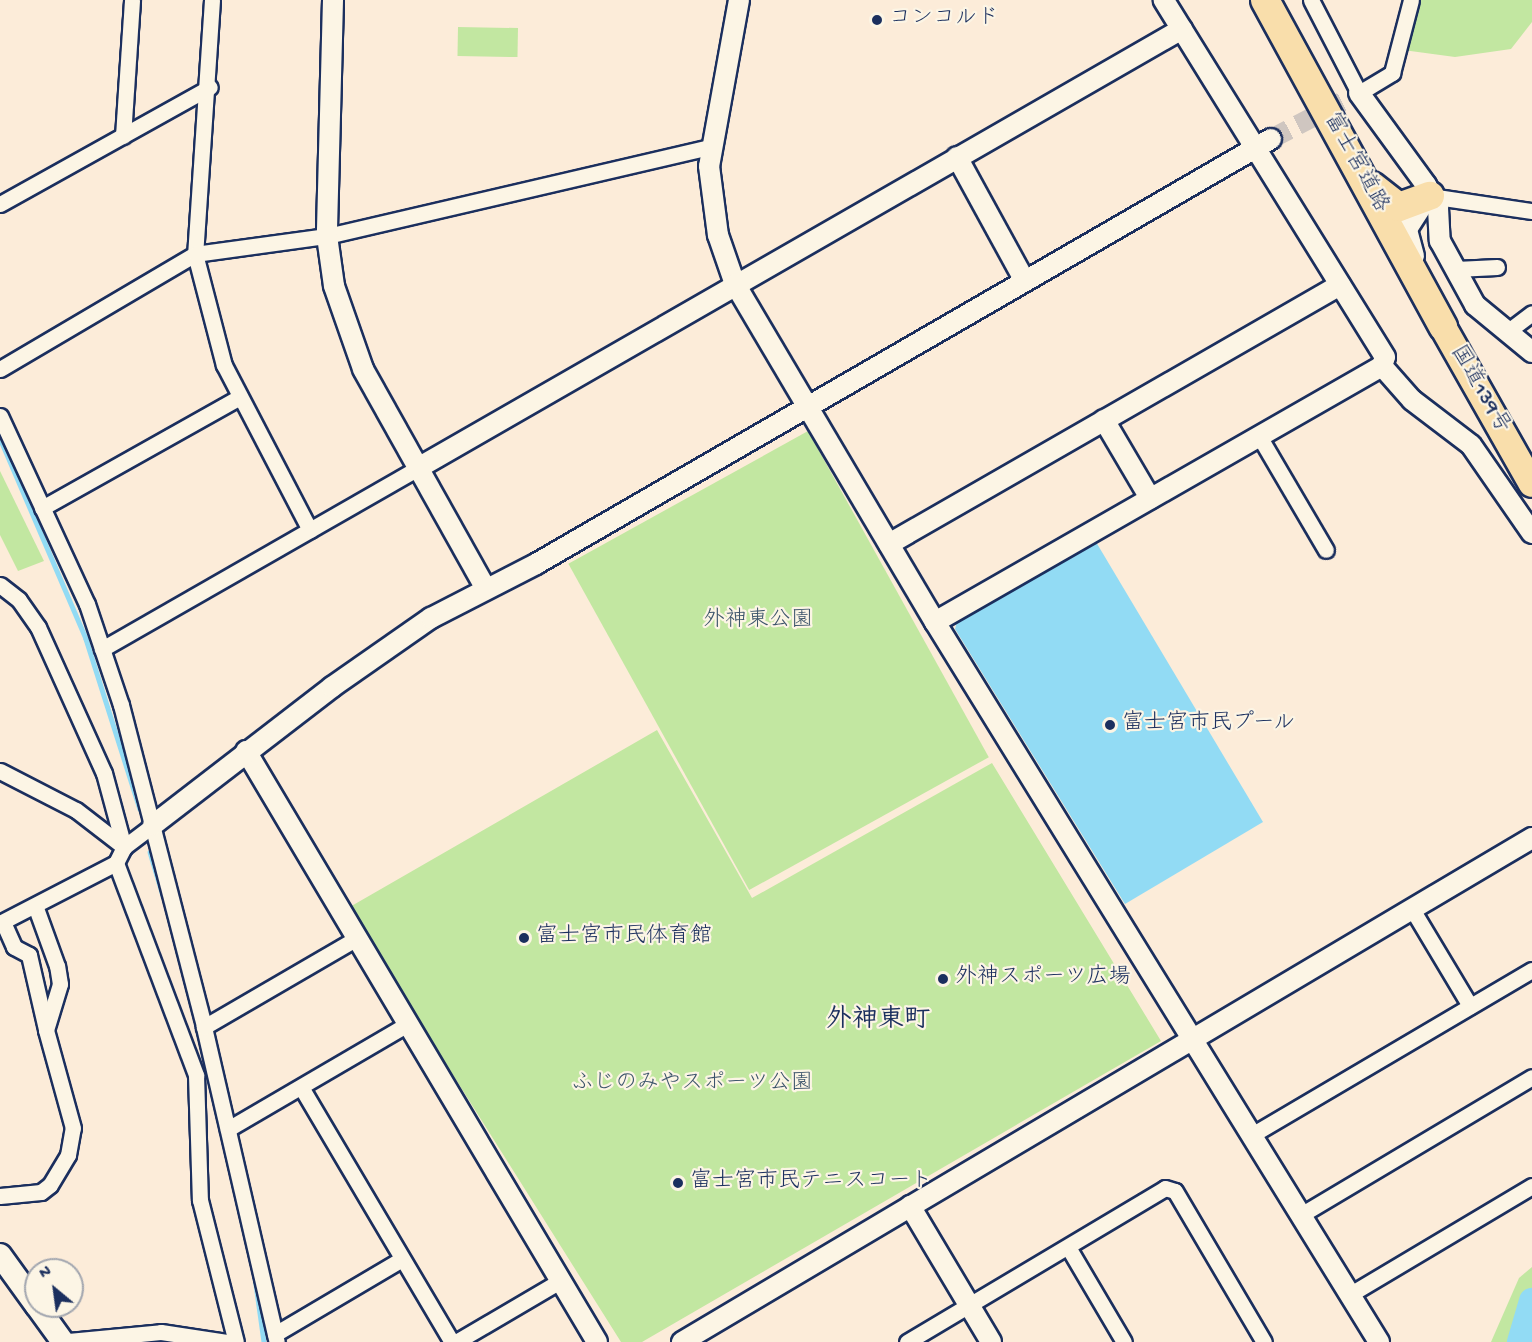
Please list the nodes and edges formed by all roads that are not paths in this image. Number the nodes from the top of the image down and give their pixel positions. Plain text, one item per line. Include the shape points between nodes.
1 (132, 0) edge
2 (212, 0) edge
3 (333, 0) edge
4 (739, 0) edge
5 (1164, 0) edge
6 (1265, 0) edge
7 (1311, 0) edge
8 (1411, 0) edge
9 (1182, 29) junction
10 (210, 87) junction
11 (1359, 93) junction
12 (123, 136) junction
13 (1263, 143) junction
14 (710, 147) junction
15 (957, 157) junction
16 (1364, 178) junction
17 (1430, 196) junction
18 (0, 204) edge
19 (1532, 211) edge
20 (327, 236) junction
21 (195, 254) junction
22 (1497, 267) dead end
23 (1456, 270) junction
24 (1025, 281) junction
25 (735, 284) junction
26 (1340, 285) junction
27 (1532, 313) edge
28 (1443, 327) junction
29 (1507, 332) junction
30 (1532, 352) edge
31 (1382, 366) junction
32 (0, 369) edge
33 (238, 398) junction
34 (807, 406) junction
35 (0, 416) edge
36 (1104, 420) junction
37 (1259, 436) junction
38 (418, 468) junction
39 (1532, 484) edge
40 (1150, 498) junction
41 (42, 507) junction
42 (310, 530) junction
43 (1532, 533) edge
44 (889, 544) junction
45 (1326, 550) dead end
46 (0, 585) edge
47 (484, 587) junction
48 (935, 622) junction
49 (102, 649) junction
50 (246, 751) junction
51 (0, 771) edge
52 (153, 825) junction
53 (1532, 838) edge
54 (124, 847) junction
55 (116, 863) junction
56 (36, 908) junction
57 (1412, 909) junction
58 (2, 923) edge
59 (357, 938) junction
60 (1532, 970) edge
61 (1470, 1006) junction
62 (408, 1024) junction
63 (204, 1027) junction
64 (46, 1029) junction
65 (1191, 1041) junction
66 (1532, 1077) edge
67 (301, 1087) junction
68 (228, 1129) junction
69 (1250, 1136) junction
70 (1532, 1186) edge
71 (0, 1196) edge
72 (910, 1206) junction
73 (1299, 1216) junction
74 (1068, 1247) junction
75 (0, 1255) edge
76 (402, 1259) junction
77 (560, 1281) junction
78 (24, 1288) edge
79 (1349, 1295) junction
80 (969, 1305) junction
81 (45, 1318) edge
82 (276, 1338) edge
83 (61, 1342) edge
84 (228, 1342) edge
85 (236, 1342) edge
86 (454, 1342) edge
87 (597, 1342) edge
88 (682, 1342) edge
89 (907, 1342) edge
90 (991, 1342) edge
91 (1124, 1342) edge
92 (1264, 1342) edge
93 (1379, 1342) edge

1 - 12 street
2 - 10 street
3 - 20 street
4 - 14 street
5 - 9 street
6 - 16 highway, 富士宮道路
7 - 11 street
8 - 11 street via 1392,73
9 - 13 street
9 - 15 street
10 - 12 street
10 - 21 street
11 - 17 street
12 - 18 street
13 - 24 street
13 - 26 street
14 - 20 street
14 - 25 street via 718,235
15 - 24 street
15 - 25 street
16 - 17 highway via 1390,205 1409,206
16 - 28 highway, 富士宮道路
17 - 19 street
17 - 23 street via 1438,208 1440,241
17 - 28 street via 1411,217 1408,245
20 - 21 street
20 - 38 street via 334,286 363,369
21 - 32 street
21 - 33 street
22 - 23 street
23 - 29 street via 1475,305
24 - 34 street
25 - 34 street
25 - 38 street
26 - 31 street via 1385,357
26 - 36 street
27 - 29 street
28 - 39 highway, 国道139号
29 - 30 street
31 - 37 street
31 - 43 street via 1412,400 1471,445
33 - 41 street
33 - 42 street
34 - 44 street
34 - 47 street via 536,564
35 - 41 street
36 - 40 street
36 - 44 street
37 - 40 street
37 - 45 street
38 - 42 street
38 - 47 street
40 - 48 street
41 - 49 street
42 - 49 street
44 - 48 street
46 - 54 street via 19,600 38,627 104,773
47 - 50 street via 385,648
48 - 65 street
49 - 52 street
50 - 52 street
50 - 59 street
51 - 54 street via 76,810
52 - 54 street
52 - 63 street
53 - 57 street
54 - 55 street
55 - 56 street
55 - 85 street via 196,1075 200,1200
56 - 58 street
56 - 64 street via 60,984
57 - 61 street
57 - 65 street
58 - 64 street via 14,947 29,956
59 - 62 street
59 - 63 street
60 - 61 street
61 - 69 street
62 - 67 street
62 - 77 street
63 - 68 street
64 - 71 street via 73,1128 68,1155 41,1192
65 - 69 street
65 - 72 street
66 - 73 street
67 - 68 street
67 - 76 street
68 - 82 street
69 - 73 street
70 - 79 street
72 - 80 street
72 - 88 street
73 - 79 street
74 - 80 street
74 - 91 street
74 - 92 street via 1165,1188 1175,1191
75 - 78 main road
76 - 82 street
76 - 86 street
77 - 86 street
77 - 87 street
79 - 93 street
80 - 89 street
80 - 90 street
81 - 83 main road
83 - 84 street via 161,1332

